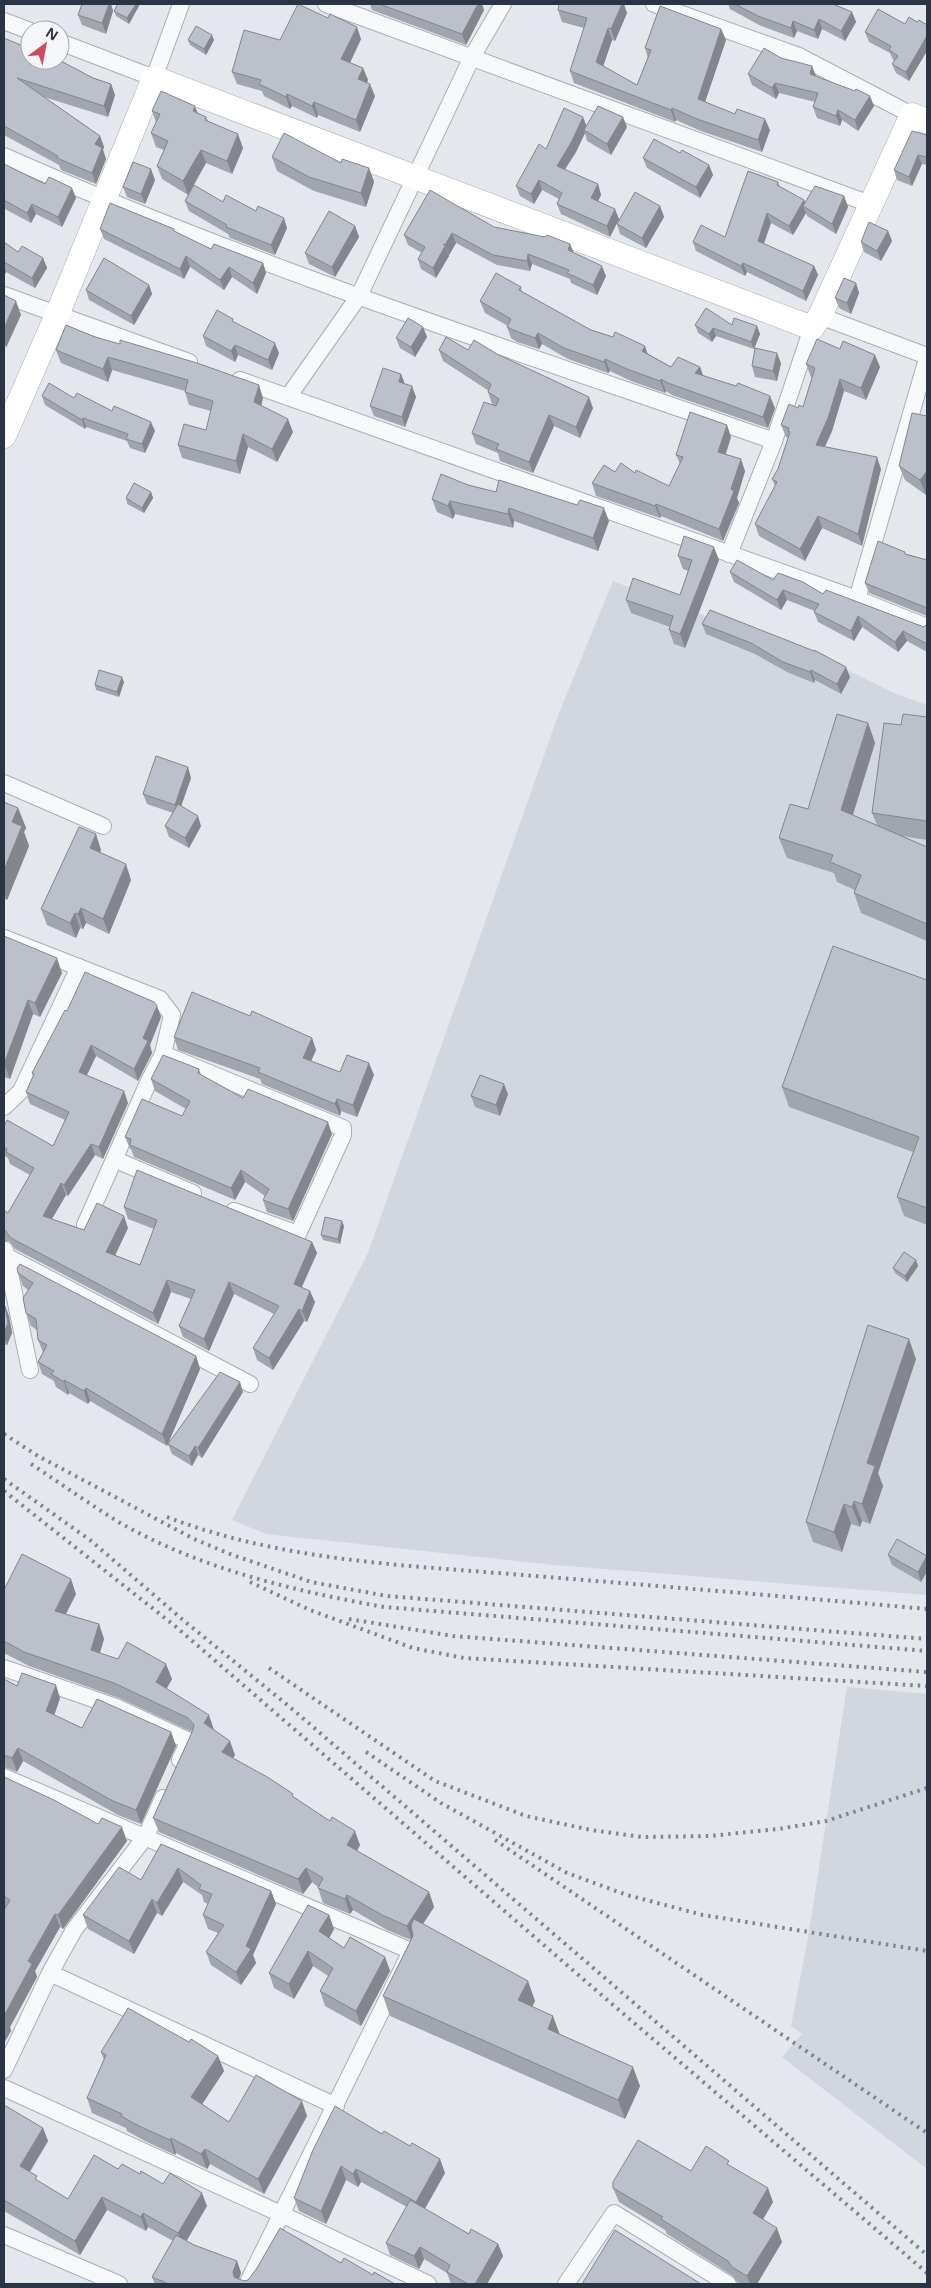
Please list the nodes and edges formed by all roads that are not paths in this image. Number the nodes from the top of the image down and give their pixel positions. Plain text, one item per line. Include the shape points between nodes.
1 (181, 4) edge
2 (326, 4) edge
3 (503, 4) edge
4 (654, 4) edge
5 (4, 21) edge
6 (20, 27) edge
7 (70, 46) edge
8 (472, 57) junction
9 (154, 78) junction
10 (919, 118) edge
11 (4, 156) edge
12 (414, 175) junction
13 (104, 200) junction
14 (870, 204) junction
15 (4, 295) edge
16 (359, 296) junction
17 (57, 315) junction
18 (816, 322) junction
19 (927, 358) edge
20 (205, 368) edge
21 (224, 374) edge
22 (288, 397) junction
23 (4, 436) edge
24 (774, 441) junction
25 (728, 554) junction
26 (857, 599) junction
27 (927, 627) edge
28 (4, 783) edge
29 (103, 826) dead end
30 (4, 938) edge
31 (79, 967) junction
32 (163, 1054) junction
33 (4, 1107) edge
34 (116, 1160) junction
35 (86, 1225) edge
36 (5, 1251) edge
37 (30, 1370) dead end
38 (250, 1384) dead end
39 (4, 1668) edge
40 (4, 1777) edge
41 (146, 1836) junction
42 (50, 1973) junction
43 (4, 2070) edge
44 (4, 2088) edge
45 (336, 2106) junction
46 (281, 2214) junction
47 (4, 2235) edge
48 (119, 2284) edge
49 (248, 2284) edge
50 (428, 2284) edge
51 (566, 2284) edge
52 (728, 2284) edge

1 - 9 street
2 - 8 street
3 - 8 street
4 - 10 street via 799,56
5 - 6 street
7 - 9 street
8 - 12 street
8 - 14 street
9 - 12 street
9 - 13 street
10 - 14 street
11 - 13 street
12 - 16 street
12 - 18 street
13 - 16 street
13 - 17 street
14 - 18 street
15 - 17 street
16 - 22 street
16 - 24 street
17 - 20 street
17 - 23 street
18 - 19 street
18 - 24 street
19 - 26 street
21 - 22 street
22 - 25 street
24 - 25 street
25 - 26 street
26 - 27 street
28 - 29 street
30 - 31 street
31 - 32 street via 160,999 172,1015
31 - 33 street via 21,1091
32 - 34 street
32 - 34 street via 343,1128 343,1136 298,1234 212,1202
34 - 35 street
36 - 37 street
36 - 38 street
39 - 41 street via 116,1707 189,1741
40 - 41 street
41 - 42 street via 94,1901
41 - 45 street via 411,1951
42 - 43 street
42 - 45 street
44 - 46 street
45 - 46 street
46 - 49 street
46 - 50 street
47 - 48 street
51 - 52 street via 614,2213

